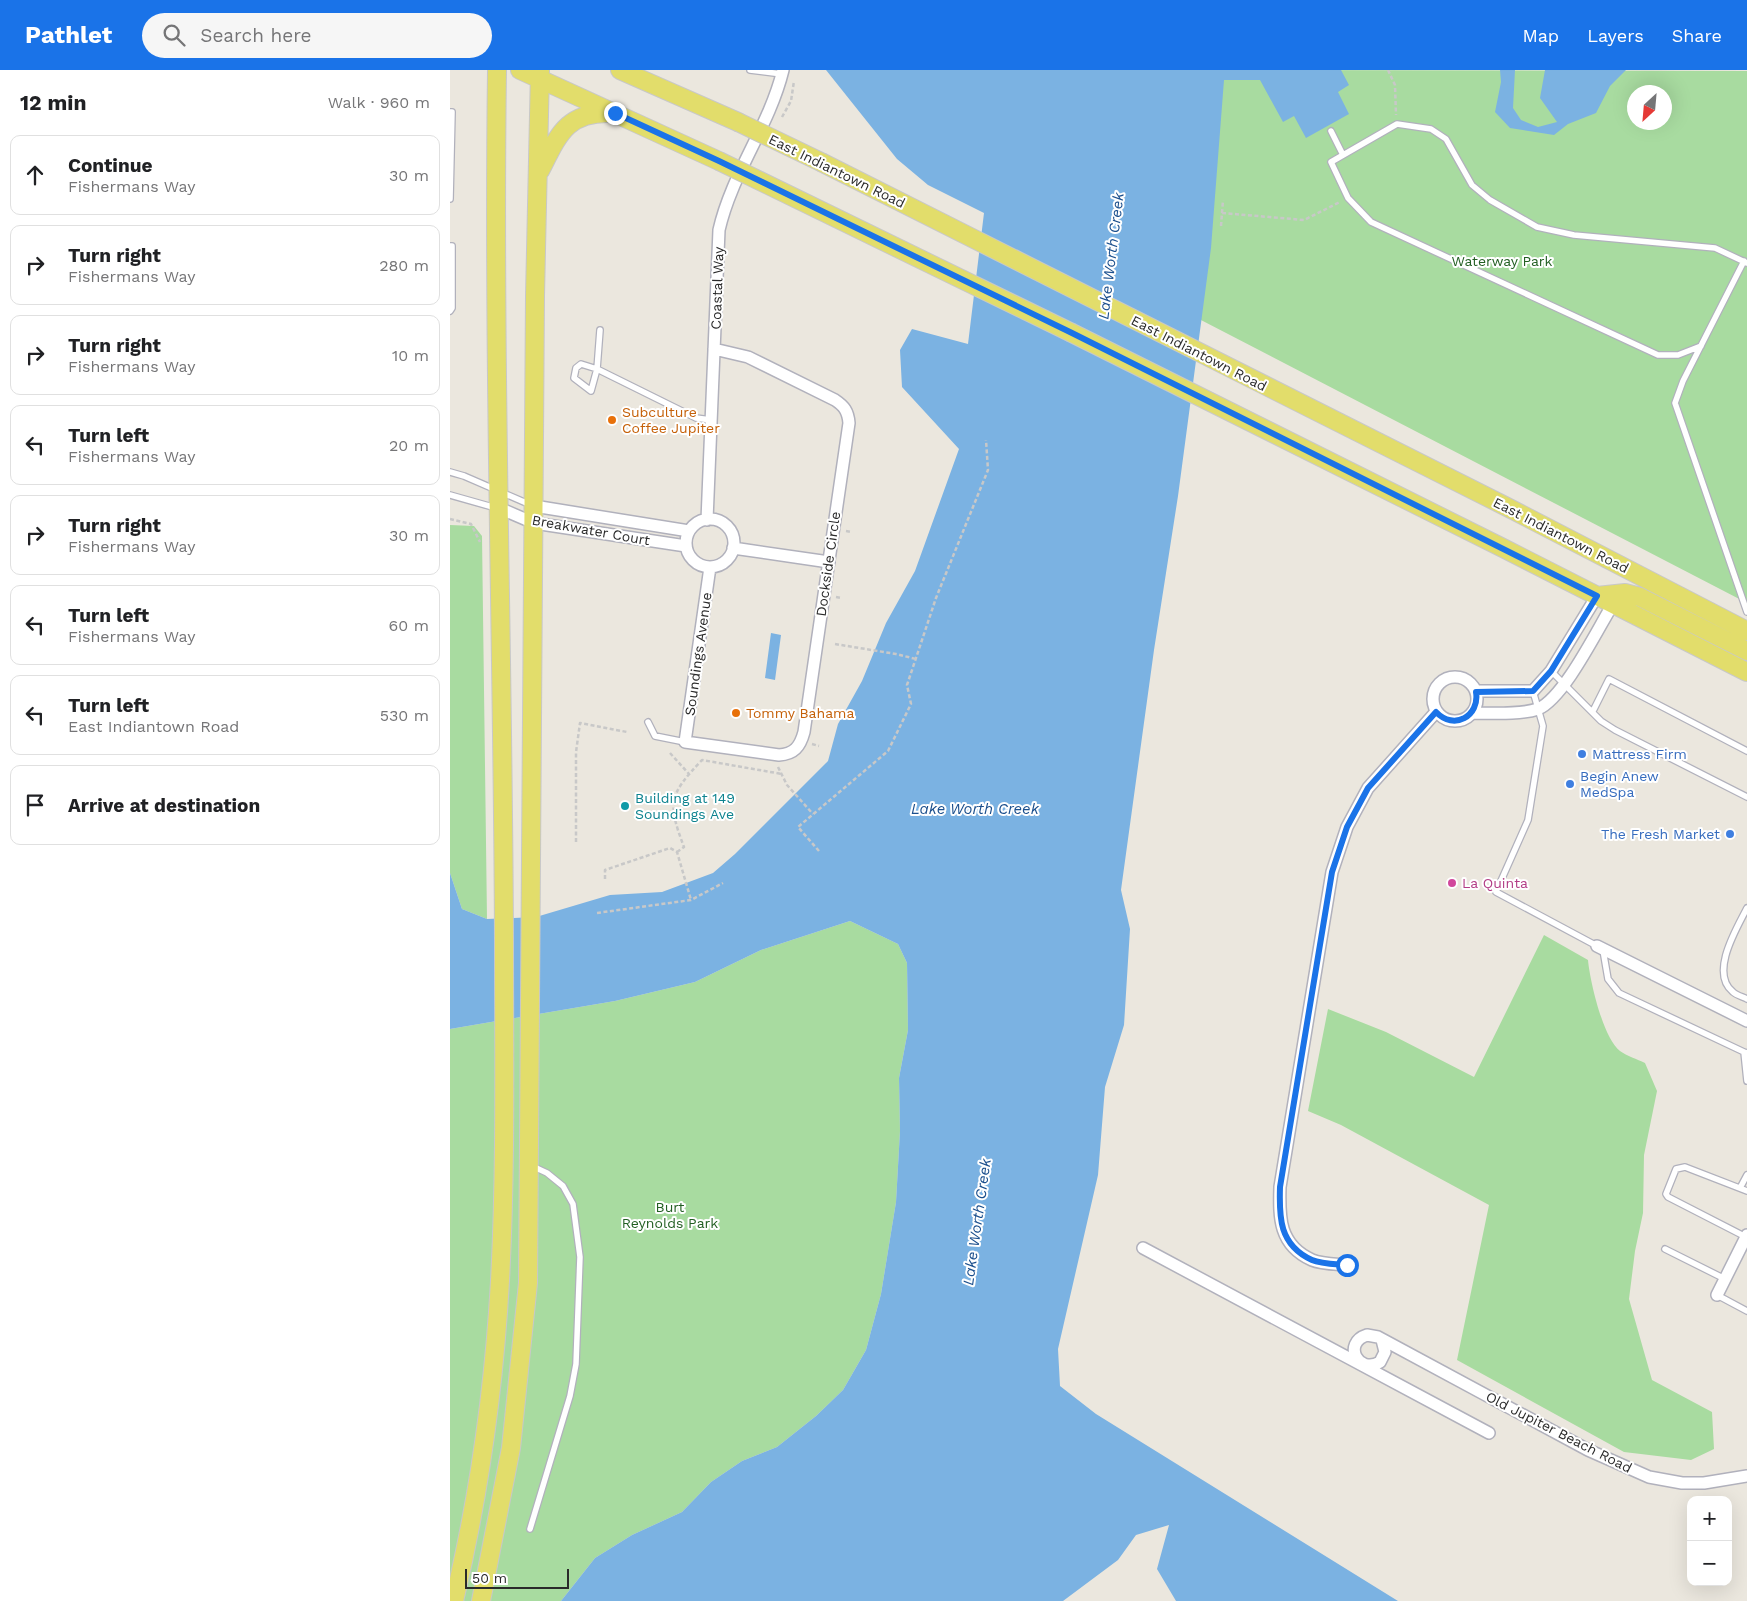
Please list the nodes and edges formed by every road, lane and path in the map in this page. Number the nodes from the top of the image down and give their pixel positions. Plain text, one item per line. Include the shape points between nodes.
1 (496, 70) edge
2 (520, 70) edge
3 (620, 70) edge
4 (750, 70) edge
5 (1388, 70) edge
6 (782, 72) edge
7 (539, 74) edge
8 (795, 75) dead end
9 (450, 112) edge
10 (615, 113) junction
11 (782, 117) dead end
12 (1397, 124) junction
13 (1331, 131) dead end
14 (1343, 155) junction
15 (538, 174) junction
16 (1348, 198) junction
17 (450, 199) edge
18 (1223, 200) dead end
19 (1222, 213) junction
20 (1221, 226) dead end
21 (450, 246) edge
22 (1745, 262) edge
23 (450, 311) edge
24 (600, 330) dead end
25 (1701, 346) junction
26 (714, 349) junction
27 (597, 369) junction
28 (711, 420) junction
29 (986, 440) dead end
30 (450, 472) edge
31 (497, 490) junction
32 (450, 495) edge
33 (499, 508) junction
34 (534, 515) junction
35 (450, 520) edge
36 (707, 520) junction
37 (689, 531) junction
38 (480, 542) dead end
39 (686, 546) junction
40 (733, 548) junction
41 (828, 562) junction
42 (710, 567) junction
43 (1597, 596) junction
44 (1613, 604) junction
45 (1747, 612) edge
46 (1747, 631) edge
47 (835, 644) dead end
48 (1747, 651) edge
49 (916, 659) junction
50 (1551, 671) junction
51 (1747, 672) edge
52 (1566, 685) junction
53 (1533, 691) junction
54 (1476, 692) junction
55 (1538, 708) junction
56 (1593, 711) junction
57 (1436, 712) junction
58 (1472, 713) junction
59 (648, 722) dead end
60 (628, 732) dead end
61 (685, 742) junction
62 (810, 743) dead end
63 (820, 746) dead end
64 (1747, 751) edge
65 (670, 753) dead end
66 (778, 767) dead end
67 (689, 774) junction
68 (782, 774) junction
69 (1747, 797) edge
70 (813, 814) junction
71 (576, 842) dead end
72 (819, 851) dead end
73 (677, 852) junction
74 (605, 879) dead end
75 (723, 884) dead end
76 (691, 900) junction
77 (1747, 908) edge
78 (597, 913) dead end
79 (1600, 947) junction
80 (1747, 1000) edge
81 (1747, 1021) edge
82 (1745, 1053) edge
83 (1747, 1081) edge
84 (530, 1166) junction
85 (1747, 1175) edge
86 (1740, 1188) junction
87 (1747, 1191) edge
88 (1747, 1236) edge
89 (1143, 1248) dead end
90 (1665, 1249) dead end
91 (1347, 1265) dead end
92 (1725, 1279) junction
93 (1717, 1295) joint
94 (1747, 1311) edge
95 (1382, 1340) junction
96 (1363, 1365) junction
97 (1489, 1433) dead end
98 (1747, 1476) edge
99 (530, 1529) dead end
100 (454, 1601) edge
101 (481, 1601) edge

1 - 31 main road
2 - 7 main road
3 - 46 main road, East Indiantown Road, bridge via 738,122 1509,508
4 - 6 lane
5 - 12 path via 1395,85
6 - 26 street, Coastal Way via 771,111 730,192 719,230
7 - 10 main road
7 - 15 main road
8 - 11 path via 791,101
9 - 17 lane
10 - 15 main road via 597,112 570,122 559,134
10 - 43 main road, bridge via 719,161
12 - 14 lane
12 - 22 lane via 1431,129 1446,139 1472,185 1490,200 1537,227 1574,235 1715,248
13 - 14 lane
14 - 16 lane via 1331,162
15 - 34 main road
16 - 19 path via 1304,220
16 - 25 lane via 1371,222 1658,355 1678,355
18 - 19 path
19 - 20 path
21 - 23 lane
22 - 25 lane
24 - 27 lane
25 - 45 lane via 1675,403
26 - 28 street, Coastal Way
26 - 41 street, Dockside Circle via 748,357 835,400 848,413
27 - 27 lane via 580,364 574,378 591,391
27 - 28 lane via 696,418
28 - 36 street, Coastal Way
29 - 49 path via 988,470 936,598
30 - 31 lane
31 - 33 main road
31 - 34 lane
32 - 33 lane
33 - 34 street, Breakwater Court
33 - 100 main road via 504,904 503,1207 494,1362 485,1443
34 - 37 street, Breakwater Court
34 - 39 street, Breakwater Court
34 - 84 main road
35 - 38 path via 471,524
36 - 37 street
36 - 40 street via 725,525 733,539
37 - 39 street
39 - 42 street via 692,559
40 - 41 street
40 - 42 street via 726,560
41 - 61 street, Dockside Circle via 804,732 798,748 779,756
42 - 61 street, Soundings Avenue
43 - 44 main road
43 - 48 main road via 1624,593 1640,597
43 - 50 street
44 - 51 main road
44 - 52 street
47 - 49 path
49 - 70 path via 907,685 911,704 888,751
50 - 52 lane
50 - 53 street
52 - 55 street
52 - 56 lane
53 - 54 street
53 - 55 lane
54 - 57 street via 1467,680 1452,676 1444,678 1432,697
54 - 58 street
55 - 58 street
55 - 79 lane via 1543,726 1528,820 1496,892
56 - 64 lane via 1609,679
56 - 69 lane via 1615,730
57 - 58 street via 1453,721 1467,718
57 - 91 street via 1368,788 1347,827 1332,872 1280,1187 1279,1217 1294,1248 1313,1261
59 - 61 lane via 654,736
60 - 71 path via 580,723 576,752
62 - 63 path
65 - 67 path
66 - 68 path
67 - 68 path via 702,760
67 - 73 path via 673,795 673,818 684,847
68 - 70 path via 787,785
70 - 72 path via 798,827
73 - 74 path via 670,848 604,870
73 - 76 path
75 - 76 path
76 - 78 path
77 - 80 lane via 1725,952 1723,977 1732,992
79 - 81 street
79 - 82 lane via 1608,979 1618,993
82 - 83 lane
84 - 99 lane via 547,1173 563,1186 573,1204 580,1257 579,1322 572,1388
84 - 101 main road via 528,1283 521,1365 510,1448
85 - 86 lane
86 - 87 lane
86 - 88 lane via 1679,1167 1666,1194
88 - 92 street
89 - 96 street
90 - 92 lane
92 - 93 street
93 - 94 lane
95 - 96 street via 1384,1358 1375,1365
95 - 96 street via 1367,1335 1358,1340 1354,1354
95 - 98 street, Old Jupiter Beach Road via 1588,1450 1649,1477 1704,1483
96 - 97 street

